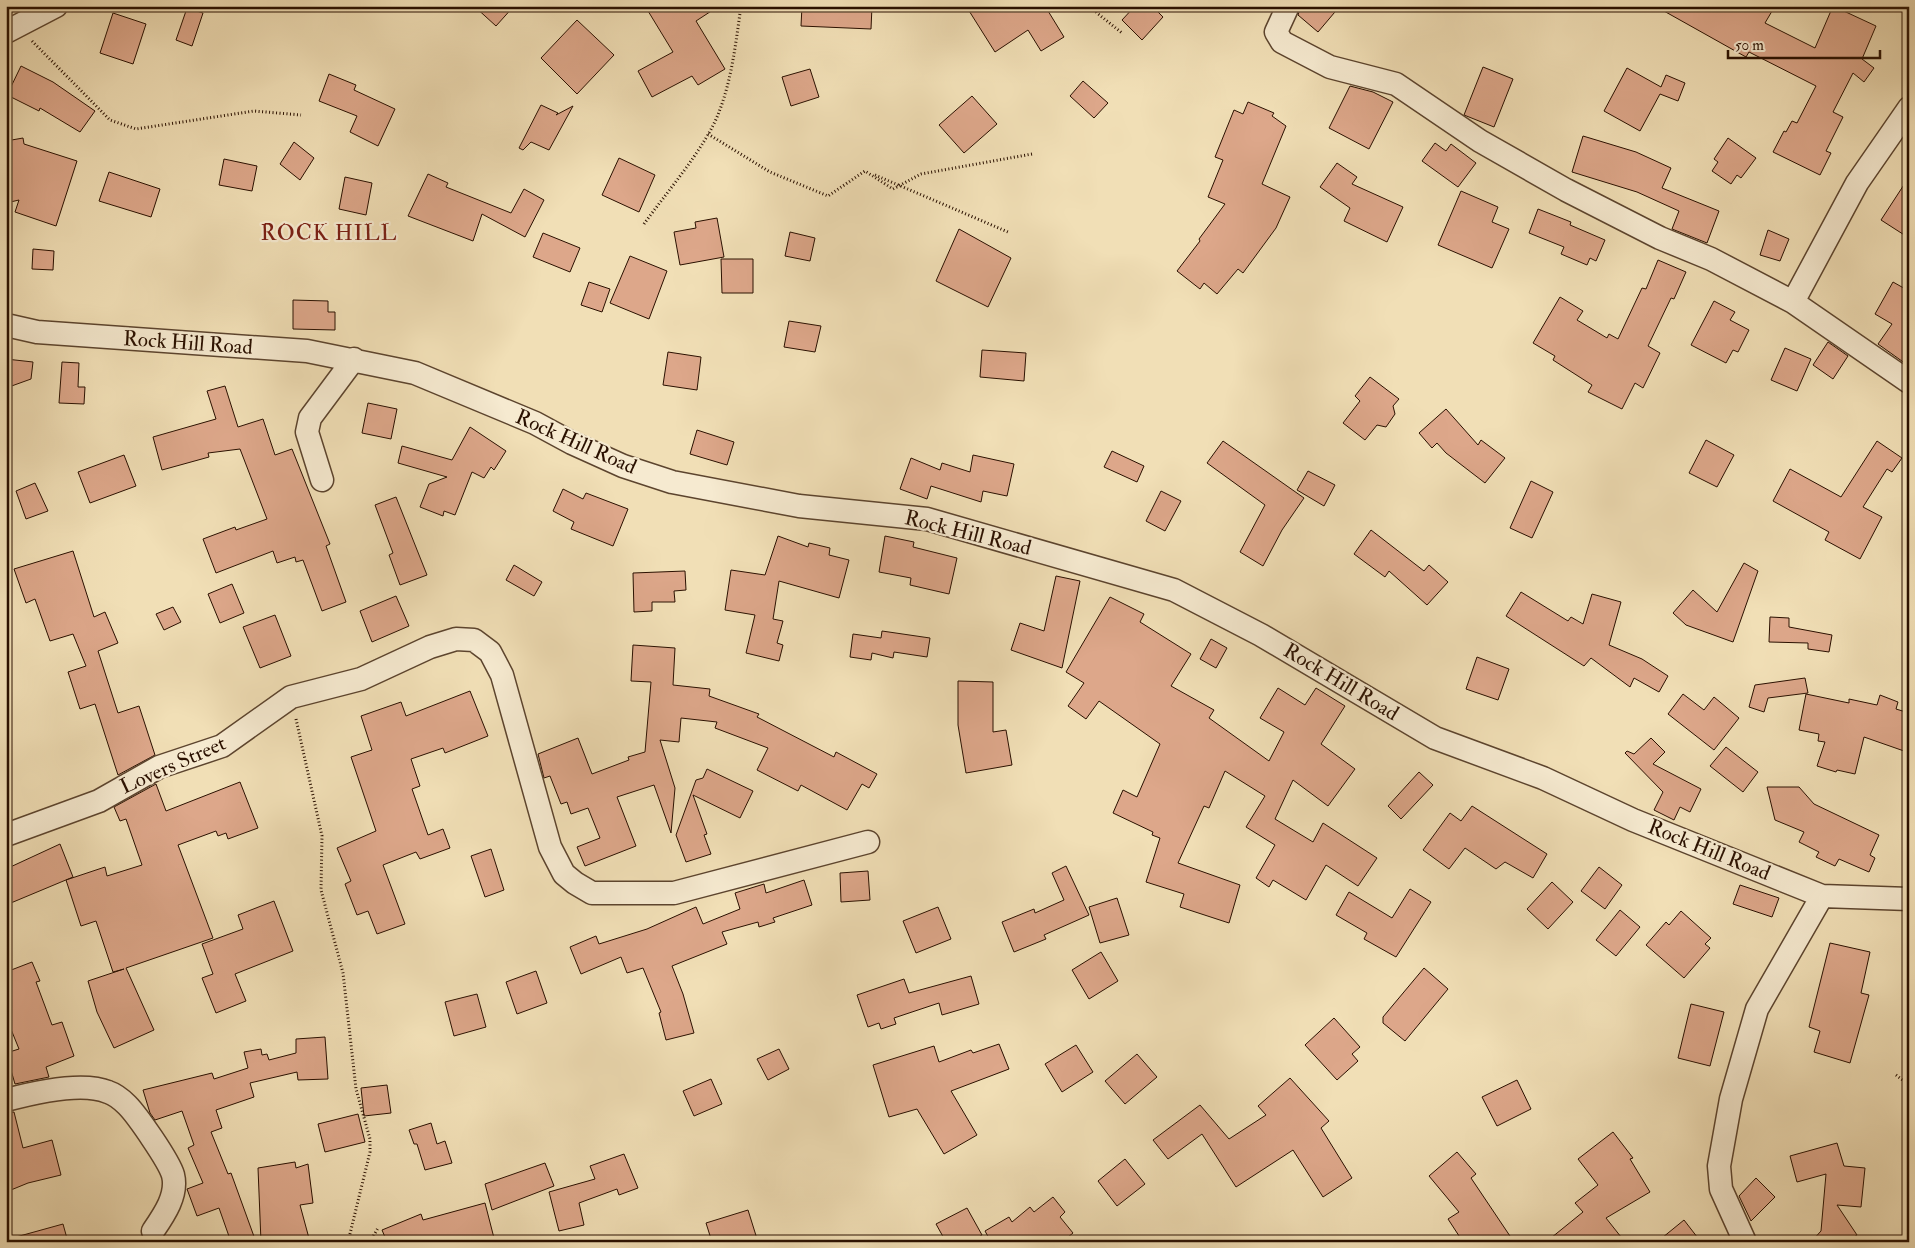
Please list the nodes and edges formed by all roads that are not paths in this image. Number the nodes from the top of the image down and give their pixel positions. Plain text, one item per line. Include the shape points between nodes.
1 (56, 6) edge
2 (1288, 6) edge
3 (12, 29) edge
4 (1909, 108) edge
5 (1793, 302) junction
6 (6, 325) edge
7 (354, 359) junction
8 (1909, 382) edge
9 (322, 480) dead end
10 (6, 835) edge
11 (868, 842) dead end
12 (1822, 896) junction
13 (1909, 899) edge
14 (6, 1100) edge
15 (153, 1231) dead end
16 (1745, 1242) edge

1 - 3 street
2 - 5 street via 1276,32 1282,42 1297,51 1330,67 1396,84 1480,141 1566,190
4 - 5 street via 1857,183
5 - 8 street
6 - 7 street, Rock Hill Road via 38,332 307,351
7 - 9 street via 310,418 307,432
7 - 12 street, Rock Hill Road via 423,376 535,423 623,466 672,482 799,506 926,519 1174,590 1261,635 1435,738 1543,778 1633,820
10 - 11 street, Lovers Street via 99,801 159,767 222,746 291,697 360,679 430,646 456,639 474,640 490,652 502,675 550,847 564,874 574,884 592,893 674,893
12 - 13 street, Rock Hill Road
12 - 16 street via 1757,1009 1731,1099 1719,1166 1721,1189
14 - 15 street via 71,1087 107,1091 126,1104 173,1175 166,1212

